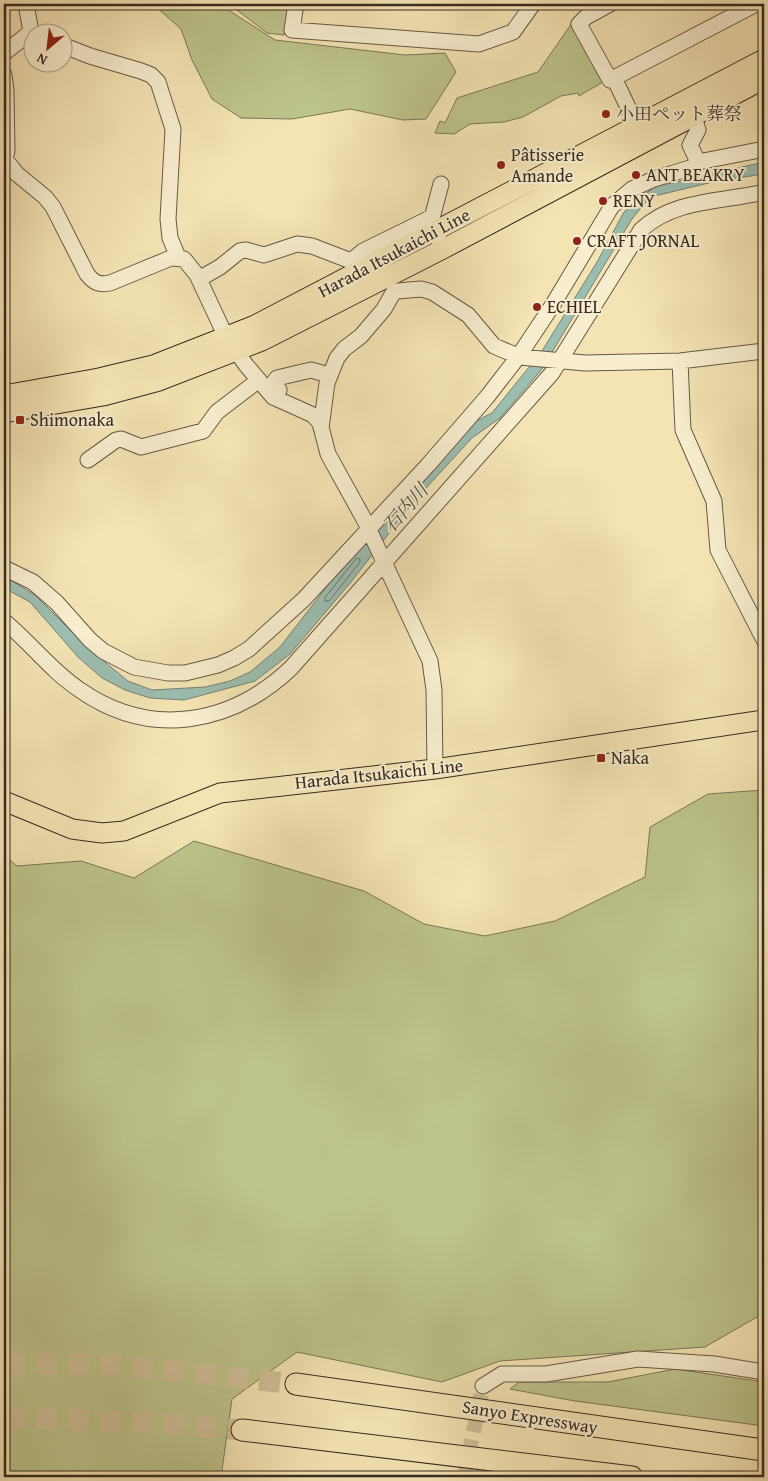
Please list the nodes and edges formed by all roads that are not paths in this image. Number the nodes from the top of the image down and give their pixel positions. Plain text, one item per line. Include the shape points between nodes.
1 (26, 4) edge
2 (296, 4) edge
3 (533, 4) edge
4 (610, 4) edge
5 (756, 4) edge
6 (30, 22) edge
7 (22, 40) edge
8 (72, 49) edge
9 (4, 53) edge
10 (764, 59) edge
11 (4, 75) edge
12 (614, 78) junction
13 (764, 80) edge
14 (694, 117) junction
15 (637, 126) junction
16 (764, 149) edge
17 (4, 158) edge
18 (698, 162) junction
19 (441, 184) dead end
20 (764, 192) edge
21 (433, 224) junction
22 (443, 249) junction
23 (178, 257) junction
24 (354, 266) junction
25 (199, 279) junction
26 (231, 345) junction
27 (764, 351) edge
28 (519, 357) junction
29 (559, 360) junction
30 (680, 362) junction
31 (329, 375) junction
32 (259, 380) junction
33 (4, 395) edge
34 (275, 398) junction
35 (4, 413) edge
36 (321, 428) junction
37 (88, 460) dead end
38 (370, 531) junction
39 (384, 562) junction
40 (4, 568) edge
41 (4, 621) edge
42 (764, 640) edge
43 (764, 720) edge
44 (435, 769) junction
45 (4, 801) edge
46 (764, 1372) edge
47 (296, 1384) tunnel mouth
48 (483, 1386) dead end
49 (242, 1430) tunnel mouth
50 (764, 1450) edge
51 (632, 1477) edge

1 - 6 street
2 - 3 street via 292,30 477,44 512,32
4 - 12 street via 579,24 610,80
5 - 12 street
7 - 9 street
8 - 23 street via 142,70 158,82 173,129 168,220 170,238
10 - 15 main road, Harada Itsukaichi Line
11 - 17 street via 7,151
12 - 15 street
13 - 14 main road, Harada Itsukaichi Line
14 - 18 street via 698,130 690,145
14 - 22 main road, Harada Itsukaichi Line
15 - 21 main road, Harada Itsukaichi Line
16 - 18 street
17 - 23 street via 53,207 93,281 110,283
18 - 28 street via 693,167 632,189 612,206
19 - 21 street
20 - 29 street via 680,207 650,221
21 - 22 street
21 - 24 main road, Harada Itsukaichi Line
21 - 24 street via 401,233 363,252
22 - 26 main road, Harada Itsukaichi Line via 262,341
23 - 25 street via 190,263
24 - 25 street via 305,244 264,255 246,250
24 - 26 main road, Harada Itsukaichi Line via 255,326
25 - 26 street
26 - 32 street
26 - 33 main road, Harada Itsukaichi Line via 99,378
26 - 35 main road, Harada Itsukaichi Line via 149,384 102,396
27 - 30 street
28 - 29 street
28 - 31 street via 493,344 462,310 421,282 393,293 361,336 340,353
28 - 38 street
29 - 30 street via 585,363
29 - 39 street
30 - 42 street via 682,430 714,501 718,550
31 - 34 street via 311,370 277,378 274,382 279,390
31 - 36 street
32 - 34 street
32 - 37 street via 217,412 203,431 140,447 116,440
34 - 36 street via 313,415
36 - 38 street via 330,458
38 - 39 street
38 - 40 street via 304,599 249,649 218,665 185,673 150,671 118,660 90,640 46,592
39 - 41 street via 276,682 240,705 200,718 178,720 136,716 96,701 62,676
39 - 44 street via 430,660 434,690
43 - 44 main road, Harada Itsukaichi Line
44 - 45 main road, Harada Itsukaichi Line via 220,793 124,831 102,833 72,829
46 - 48 street via 714,1364 638,1359 546,1374 502,1374
47 - 50 highway, Sanyo Expressway
49 - 51 highway

